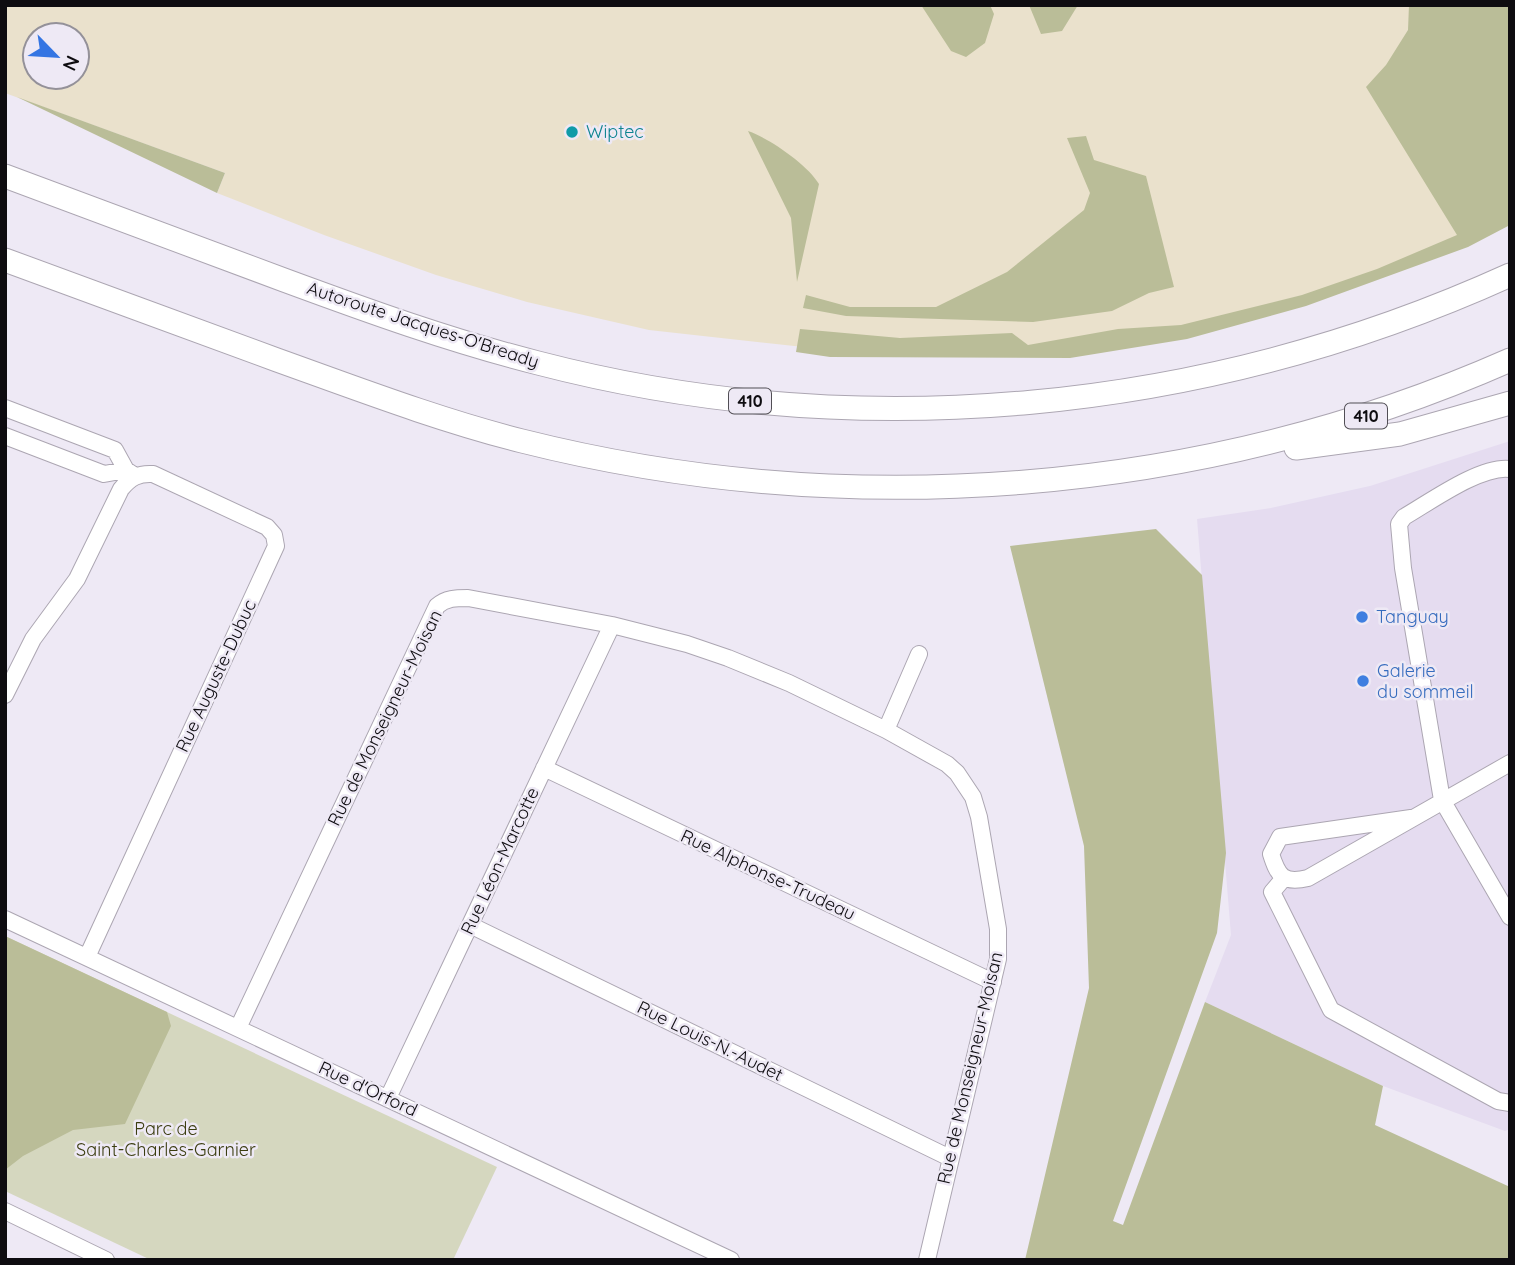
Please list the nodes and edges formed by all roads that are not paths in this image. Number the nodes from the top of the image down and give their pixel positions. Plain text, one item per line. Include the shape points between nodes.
1 (5, 176) edge
2 (5, 260) edge
3 (1510, 275) edge
4 (1510, 360) edge
5 (1510, 403) edge
6 (5, 408) edge
7 (5, 436) edge
8 (1216, 455) junction
9 (1510, 469) edge
10 (131, 473) junction
11 (612, 625) junction
12 (919, 654) dead end
13 (5, 695) edge
14 (886, 730) junction
15 (1510, 763) edge
16 (544, 768) junction
17 (1441, 800) junction
18 (1410, 818) junction
19 (1284, 878) junction
20 (1510, 917) edge
21 (5, 919) edge
22 (470, 925) junction
23 (87, 957) junction
24 (993, 982) junction
25 (238, 1028) junction
26 (387, 1098) junction
27 (1510, 1103) edge
28 (950, 1158) junction
29 (5, 1211) edge
30 (106, 1260) edge
31 (731, 1260) edge
32 (926, 1260) edge

1 - 3 highway, Autoroute Jacques-O'Bready / 410 via 483,348 647,387 817,407 997,406 1193,379 1357,336
2 - 8 highway, 410 via 429,414 551,448 657,469 794,484 919,486 1078,476
4 - 8 highway, 410 via 1363,417
5 - 8 highway via 1386,436
6 - 10 street via 115,450
7 - 10 street via 104,474
9 - 17 street via 1485,471 1399,524
10 - 13 street via 78,579 33,639
10 - 23 street, Rue Auguste-Dubuc via 153,474 267,527 276,546
11 - 14 street, Rue de Monseigneur-Moisan via 740,663
11 - 16 street, Rue Léon-Marcotte
11 - 25 street, Rue de Monseigneur-Moisan via 468,598 437,606
12 - 14 street
14 - 24 street, Rue de Monseigneur-Moisan via 947,764 973,797 998,929
15 - 17 street
16 - 22 street, Rue Léon-Marcotte
16 - 24 street, Rue Alphonse-Trudeau
17 - 18 street
17 - 20 street
18 - 19 street via 1308,878
18 - 19 street via 1280,837 1271,854 1276,871
19 - 27 street via 1272,892 1331,1010
21 - 23 street, Rue d'Orford
22 - 26 street, Rue Léon-Marcotte
22 - 28 street, Rue Louis-N.-Audet
23 - 25 street, Rue d'Orford
24 - 28 street, Rue de Monseigneur-Moisan
25 - 26 street, Rue d'Orford
26 - 31 street, Rue d'Orford
28 - 32 street, Rue de Monseigneur-Moisan
29 - 30 street

